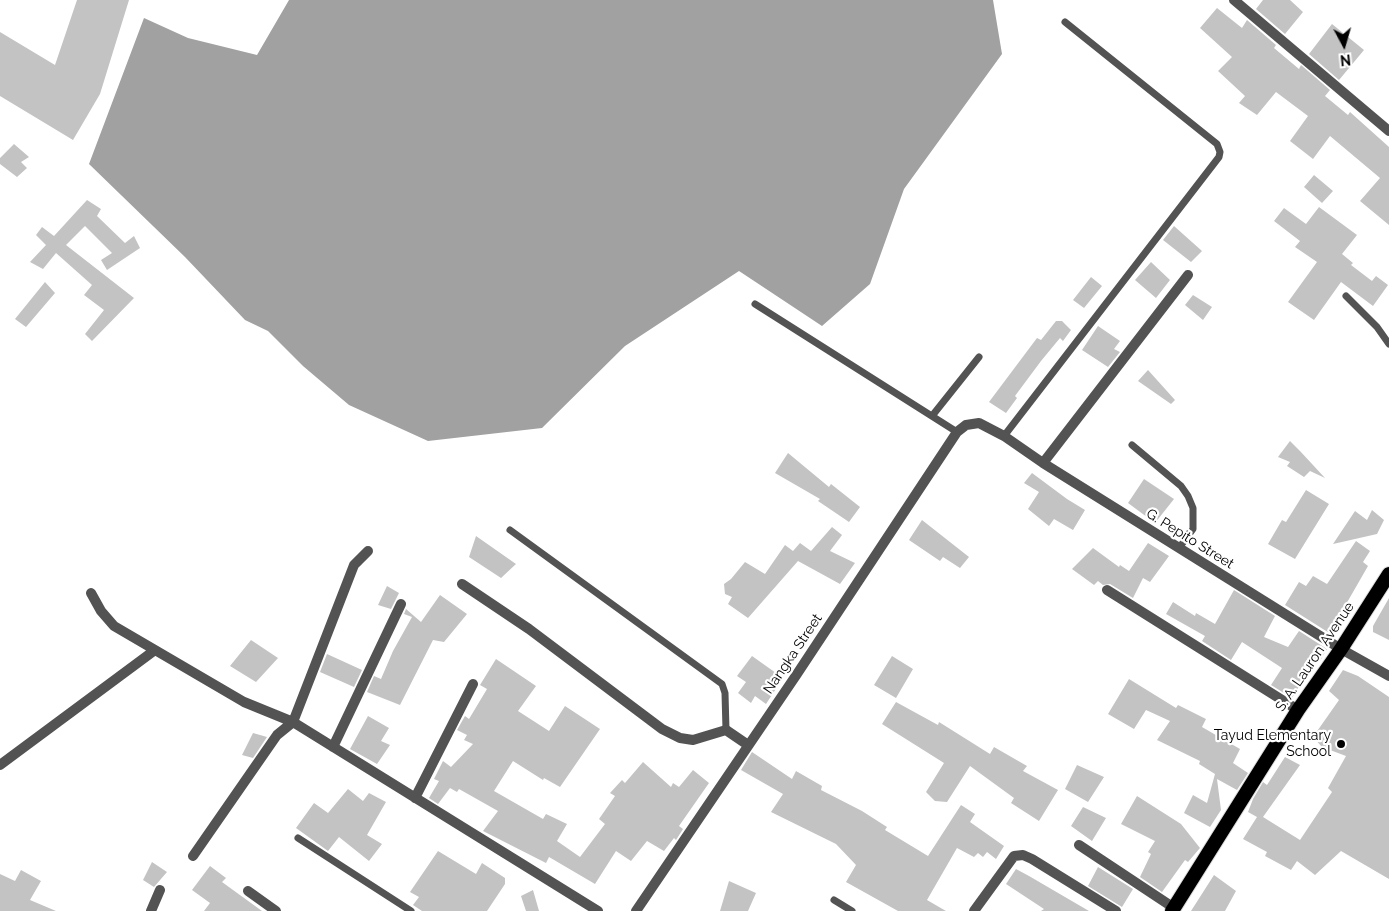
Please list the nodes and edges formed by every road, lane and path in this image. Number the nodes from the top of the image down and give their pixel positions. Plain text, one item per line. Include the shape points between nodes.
1 (1234, 0) edge
2 (1065, 22) dead end
3 (1389, 131) edge
4 (1188, 275) dead end
5 (1346, 296) dead end
6 (755, 304) dead end
7 (1389, 344) edge
8 (980, 357) dead end
9 (932, 416) junction
10 (957, 432) junction
11 (1004, 436) junction
12 (1132, 445) dead end
13 (1043, 463) junction
14 (510, 530) dead end
15 (1179, 548) junction
16 (368, 551) dead end
17 (1389, 574) edge
18 (462, 584) dead end
19 (1108, 590) dead end
20 (91, 593) dead end
21 (400, 604) dead end
22 (1342, 649) junction
23 (155, 650) junction
24 (1389, 676) edge
25 (473, 684) dead end
26 (1298, 710) junction
27 (293, 722) junction
28 (726, 730) junction
29 (748, 745) junction
30 (333, 747) junction
31 (0, 765) edge
32 (415, 798) junction
33 (298, 838) dead end
34 (1079, 845) dead end
35 (193, 856) dead end
36 (160, 890) dead end
37 (248, 891) dead end
38 (834, 900) dead end
39 (1173, 909) edge
40 (151, 911) edge
41 (276, 911) edge
42 (411, 911) edge
43 (598, 911) edge
44 (636, 911) edge
45 (852, 911) edge
46 (974, 911) edge
47 (1116, 911) edge

1 - 3 street
2 - 11 lane via 1216,144 1220,152
4 - 13 street
5 - 7 lane
6 - 9 lane
8 - 9 lane
9 - 10 lane
10 - 11 street, G. Pepito Street via 966,425 979,423
10 - 29 street, Nangka Street
11 - 13 street, G. Pepito Street
12 - 15 lane via 1181,486 1188,496 1193,508 1194,528
13 - 15 street, G. Pepito Street
14 - 28 lane via 722,684
15 - 22 street, G. Pepito Street
16 - 27 street via 354,564
17 - 22 highway, S. A. Lauron Avenue
18 - 28 street via 529,629 662,729 693,740
19 - 26 street
20 - 23 street via 114,626
21 - 30 street
22 - 24 street, G. Pepito Street
22 - 26 highway, S. A. Lauron Avenue
23 - 27 street via 244,702
23 - 31 street
25 - 32 street
26 - 39 highway, S. A. Lauron Avenue
27 - 30 street
27 - 35 street via 277,735
28 - 29 street
29 - 44 street, Nangka Street
30 - 32 street
32 - 43 street
33 - 42 lane
34 - 39 street
36 - 40 street
37 - 41 street
38 - 45 lane
46 - 47 street via 1014,856 1023,855

